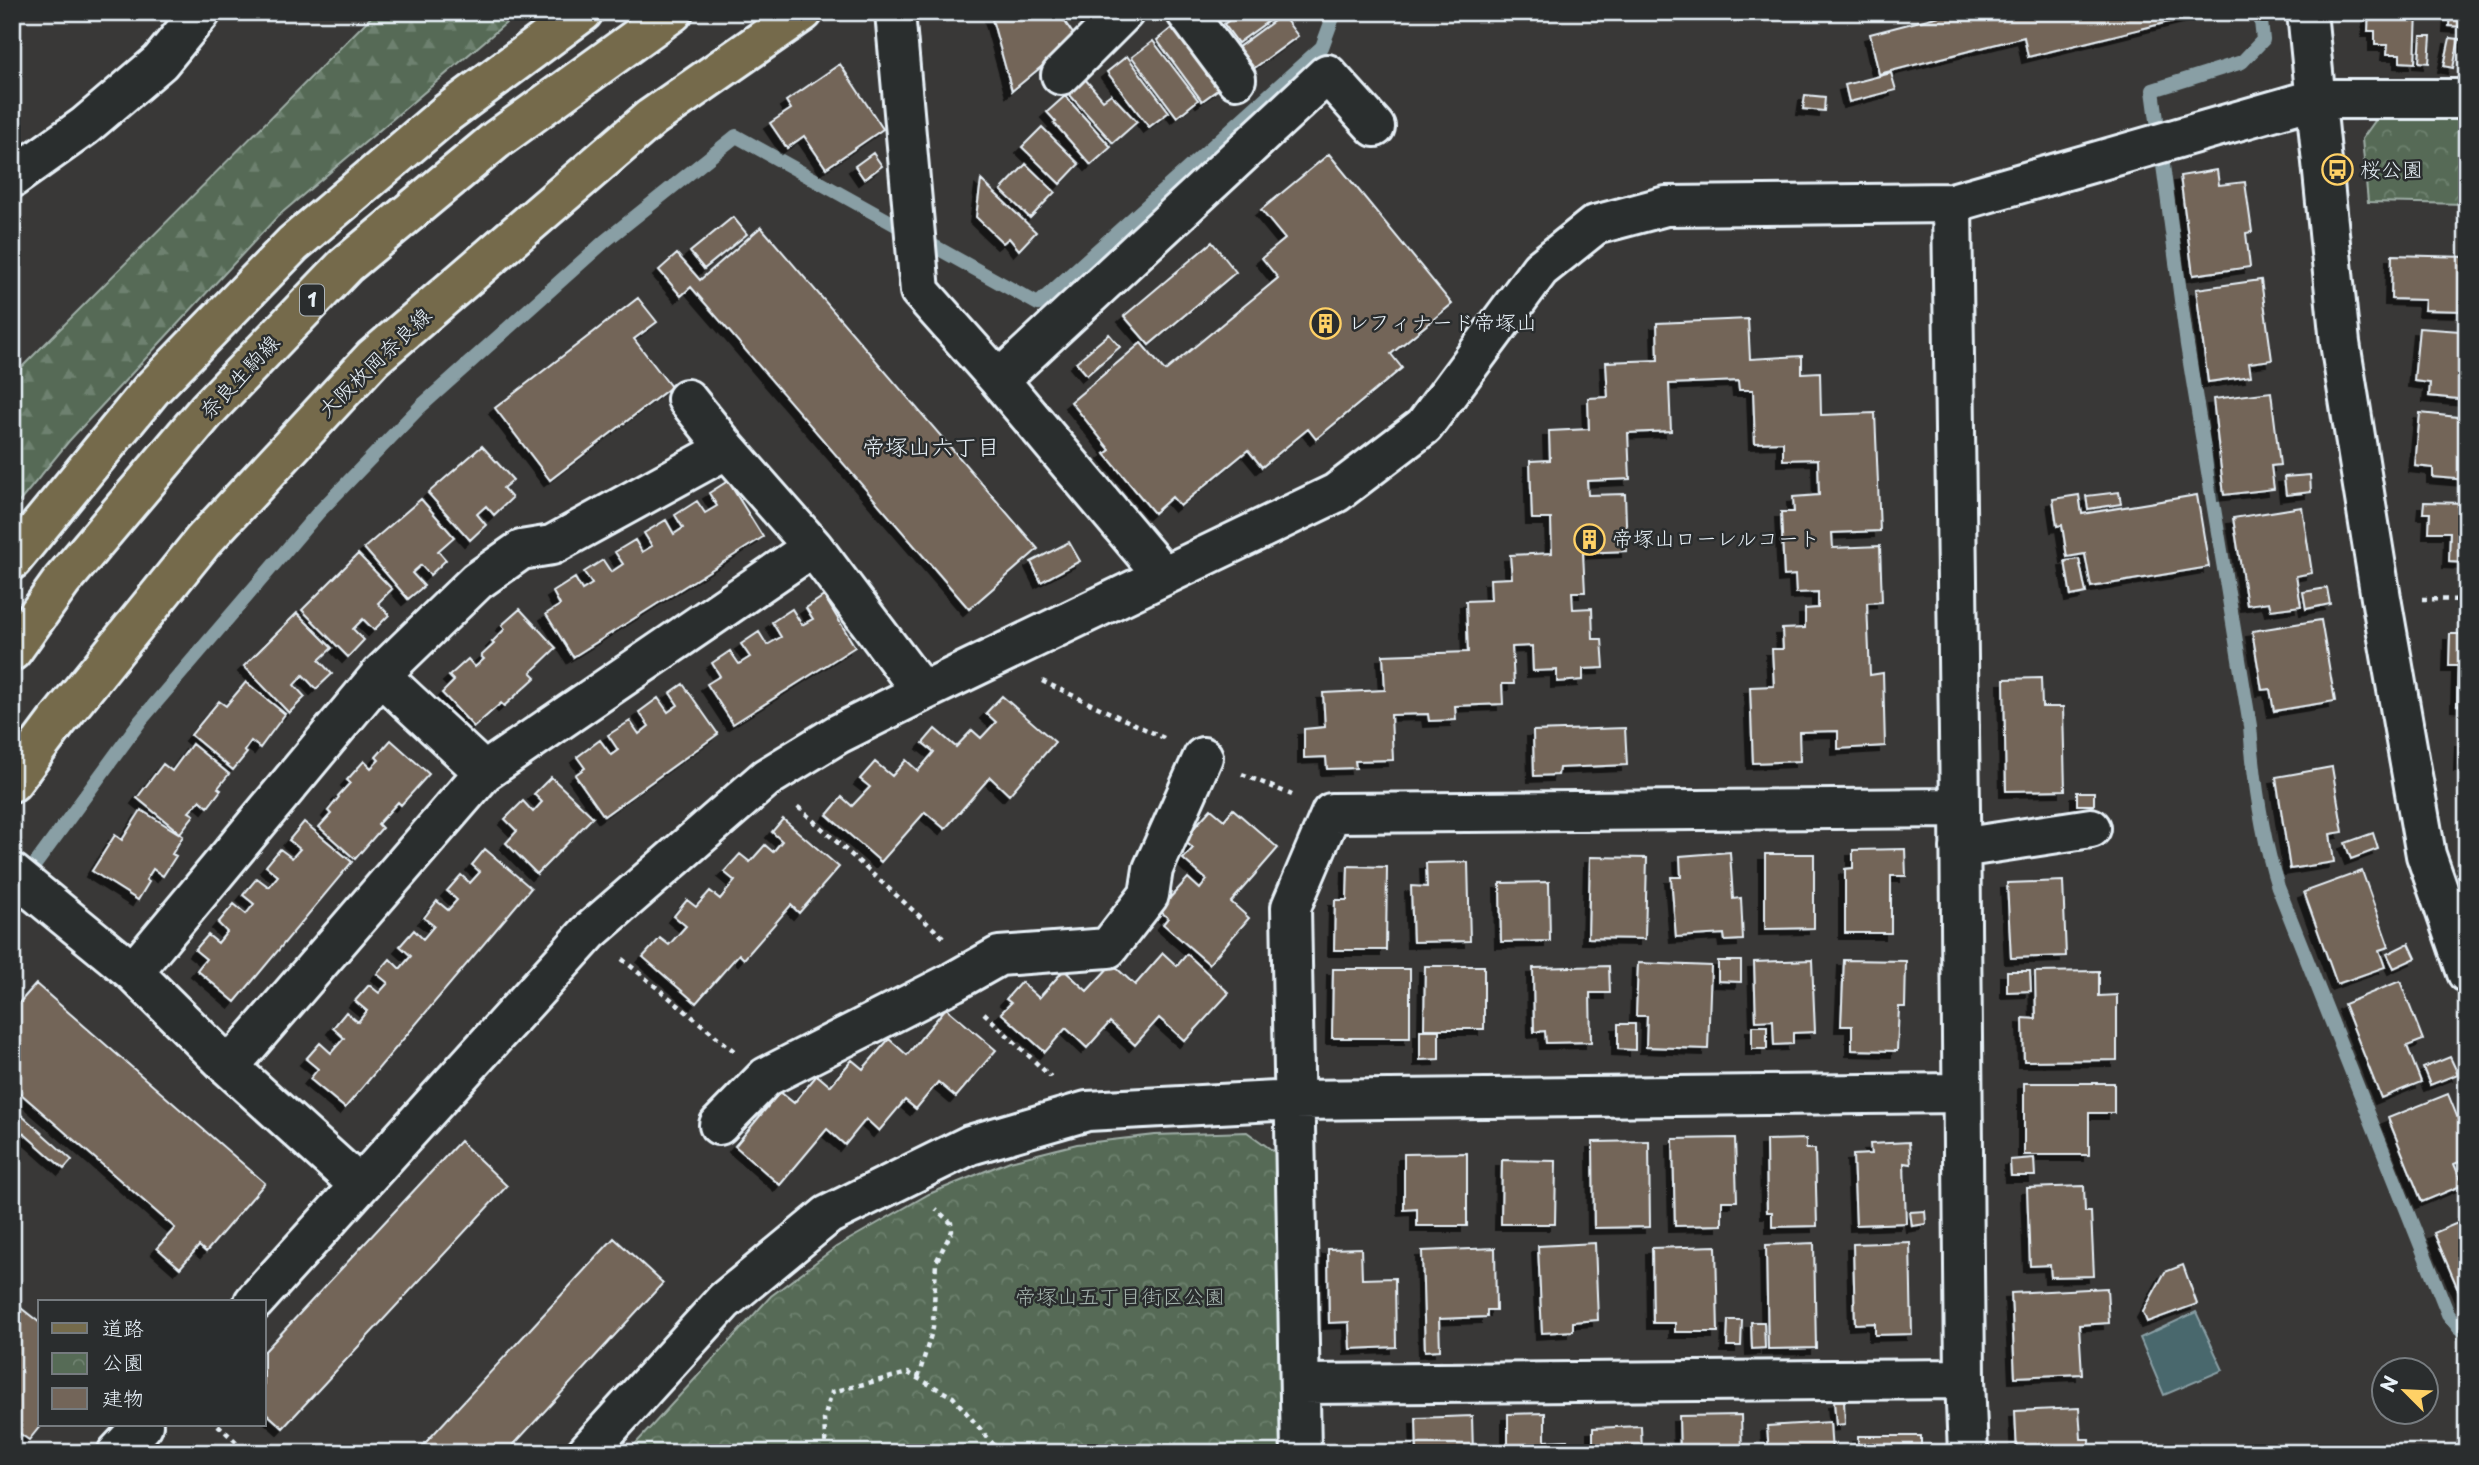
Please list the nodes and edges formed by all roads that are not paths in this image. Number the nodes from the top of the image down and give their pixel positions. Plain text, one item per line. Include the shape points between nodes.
1 (201, 12) edge
2 (583, 12) edge
3 (673, 12) edge
4 (803, 12) edge
5 (895, 12) edge
6 (1124, 12) edge
7 (1186, 12) edge
8 (2307, 12) edge
9 (1060, 75) dead end
10 (1236, 79) dead end
11 (2314, 99) junction
12 (2467, 99) edge
13 (1375, 127) dead end
14 (12, 178) edge
15 (1952, 203) junction
16 (999, 380) junction
17 (687, 398) dead end
18 (727, 449) junction
19 (813, 547) junction
20 (12, 560) edge
21 (1163, 575) junction
22 (12, 651) edge
23 (380, 675) junction
24 (922, 692) junction
25 (1203, 757) road end
26 (484, 772) junction
27 (12, 782) edge
28 (1960, 808) junction
29 (2091, 828) dead end
30 (1960, 848) junction
31 (12, 873) edge
32 (133, 972) junction
33 (2467, 973) edge
34 (229, 1067) junction
35 (1961, 1093) junction
36 (1294, 1100) junction
37 (719, 1125) dead end
38 (359, 1185) junction
39 (256, 1300) edge
40 (1965, 1379) junction
41 (1301, 1384) junction
42 (142, 1426) edge
43 (117, 1453) edge
44 (586, 1453) edge
45 (1301, 1453) edge
46 (1968, 1453) edge

1 - 14 street via 160,62 85,126
2 - 20 main road via 447,113 293,244 151,390
3 - 22 main road, 奈良生駒線 / 1 via 496,140 346,265 208,410 62,581
4 - 27 main road, 大阪枚岡奈良線 via 651,118 373,358 203,541
5 - 16 street via 920,291
6 - 9 street
7 - 10 street
8 - 11 street
11 - 12 street
11 - 15 street
11 - 33 street via 2340,343 2390,652 2426,855
13 - 16 street via 1327,74
15 - 21 street via 1666,206 1595,225 1540,270 1424,426 1336,493
15 - 28 street
16 - 21 street
17 - 18 street
18 - 19 street
18 - 23 street via 552,544 521,550 477,581
19 - 24 street
19 - 26 street
21 - 24 street
23 - 26 street
23 - 32 street
24 - 38 street via 838,734 766,778 589,932
25 - 37 street via 1153,869 1149,895 1108,948 999,956 765,1077
26 - 34 street
28 - 30 street
28 - 36 street via 1331,813 1291,907
29 - 30 street
30 - 35 street
31 - 32 street
32 - 34 street
34 - 38 street
35 - 36 street
35 - 40 street
36 - 41 street
36 - 44 street via 1087,1111 970,1144 828,1215 724,1301
38 - 39 street
40 - 41 street
40 - 46 street
41 - 45 street
42 - 43 street

